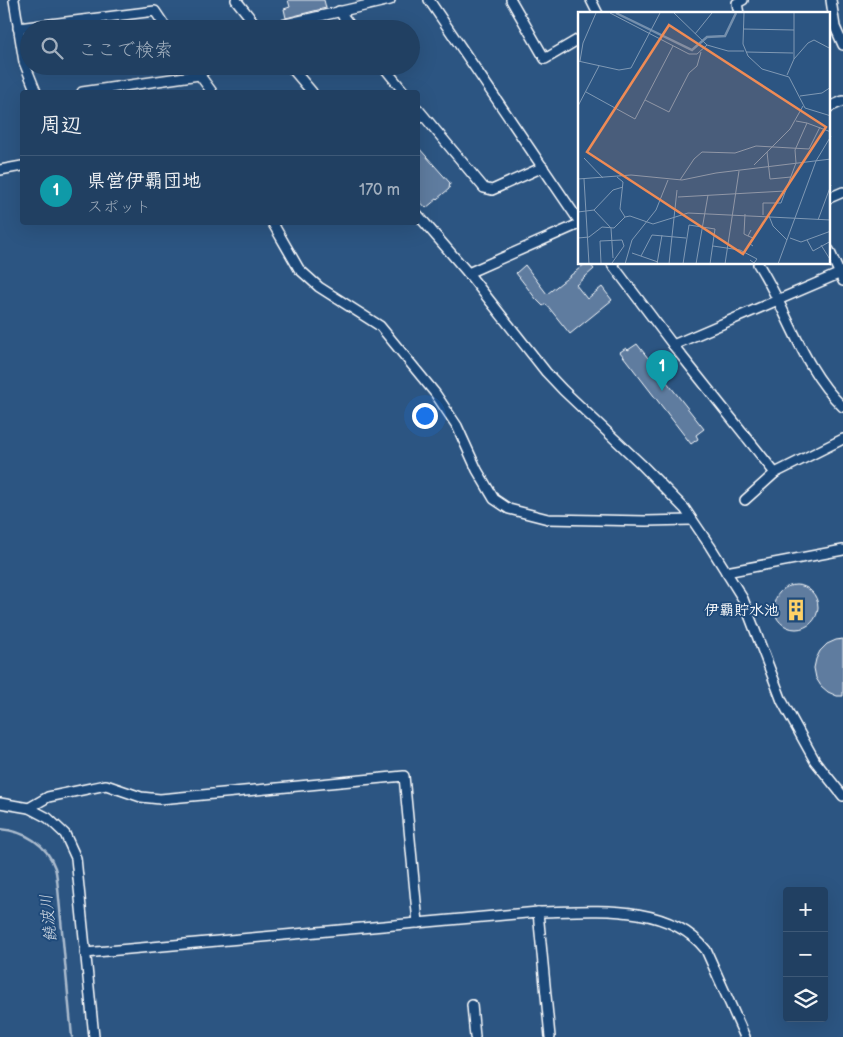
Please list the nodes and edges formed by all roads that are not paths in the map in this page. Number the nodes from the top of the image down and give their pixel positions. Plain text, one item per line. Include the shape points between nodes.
1 (14, 0) edge
2 (236, 0) edge
3 (390, 0) edge
4 (429, 0) edge
5 (511, 0) edge
6 (591, 0) edge
7 (742, 0) edge
8 (831, 0) edge
9 (339, 11) junction
10 (597, 12) edge
11 (739, 12) edge
12 (82, 20) edge
13 (161, 20) edge
14 (252, 20) edge
15 (302, 20) edge
16 (346, 20) edge
17 (839, 25) edge
18 (18, 28) joint
19 (20, 39) edge
20 (578, 40) edge
21 (843, 44) edge
22 (29, 75) edge
23 (192, 75) edge
24 (200, 75) edge
25 (298, 75) edge
26 (390, 75) edge
27 (35, 90) edge
28 (95, 90) edge
29 (211, 90) edge
30 (310, 90) edge
31 (402, 90) edge
32 (843, 101) edge
33 (830, 107) edge
34 (420, 111) edge
35 (20, 166) edge
36 (543, 167) junction
37 (0, 170) edge
38 (843, 192) edge
39 (830, 198) edge
40 (420, 217) edge
41 (578, 220) edge
42 (578, 222) edge
43 (274, 225) edge
44 (830, 252) edge
45 (613, 265) edge
46 (759, 265) edge
47 (468, 273) junction
48 (842, 276) edge
49 (778, 301) junction
50 (673, 345) junction
51 (843, 407) edge
52 (843, 439) edge
53 (775, 473) junction
54 (745, 500) dead end
55 (691, 520) junction
56 (843, 550) edge
57 (726, 572) junction
58 (843, 796) edge
59 (0, 803) edge
60 (30, 808) junction
61 (538, 912) junction
62 (418, 923) junction
63 (85, 953) junction
64 (472, 1005) dead end
65 (94, 1037) edge
66 (475, 1037) edge
67 (550, 1037) edge
68 (745, 1037) edge

1 - 18 street
2 - 14 street
3 - 9 street
4 - 36 street
5 - 20 street via 545,59
6 - 10 street
7 - 11 street via 737,2
8 - 17 street
9 - 15 street
9 - 16 street
12 - 13 street via 155,11
17 - 21 street
18 - 19 street
22 - 27 street
23 - 28 street
24 - 29 street
25 - 30 street
26 - 31 street
32 - 33 street
34 - 36 street via 484,188 492,190
35 - 37 street
36 - 41 street
38 - 39 street
40 - 47 street
42 - 47 street
43 - 55 street via 299,269 319,287 380,326 435,393 457,426 494,499 509,509 548,519
44 - 48 street
45 - 50 street
46 - 49 street
47 - 55 street via 557,384 676,498
48 - 49 street
49 - 50 street
49 - 51 street via 802,351
50 - 53 street
52 - 53 street
53 - 54 street
55 - 57 street
56 - 57 street
57 - 58 street via 742,599 782,700 815,761
59 - 60 street
60 - 62 street via 48,797 106,785 160,799 404,776
60 - 63 street via 48,818 65,834 76,858
61 - 62 street
61 - 67 street
61 - 68 street via 631,913 686,931 706,950
62 - 63 street
63 - 65 street
64 - 66 street

